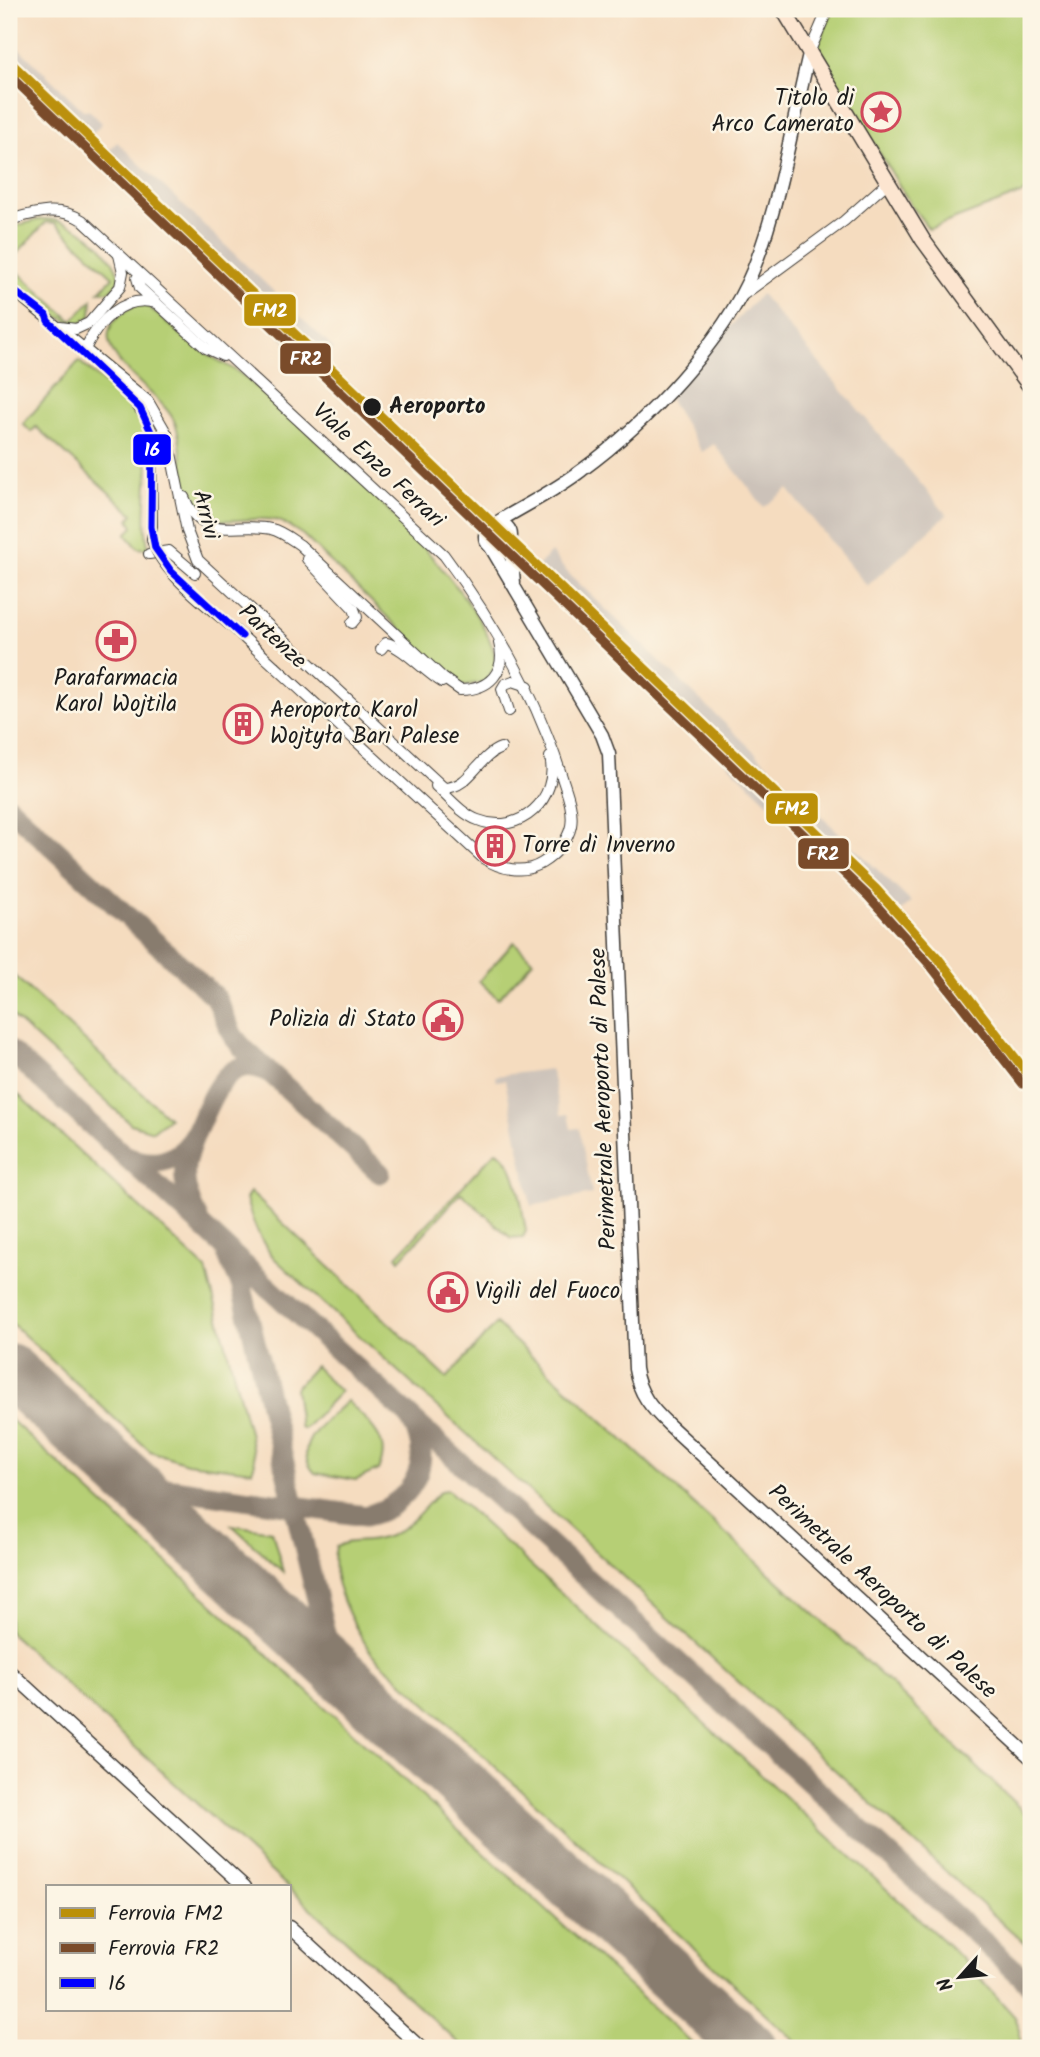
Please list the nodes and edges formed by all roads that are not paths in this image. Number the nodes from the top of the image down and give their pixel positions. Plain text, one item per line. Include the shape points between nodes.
1 (783, 9) edge
2 (828, 9) edge
3 (809, 54) junction
4 (887, 183) junction
5 (9, 220) edge
6 (120, 259) junction
7 (137, 278) junction
8 (9, 287) edge
9 (739, 298) junction
10 (156, 303) junction
11 (46, 316) junction
12 (65, 328) junction
13 (87, 347) junction
14 (233, 360) junction
15 (1031, 388) edge
16 (176, 477) junction
17 (526, 507) junction
18 (496, 523) junction
19 (285, 536) junction
20 (511, 537) junction
21 (490, 546) junction
22 (149, 554) dead end
23 (195, 573) dead end
24 (514, 587) junction
25 (352, 623) dead end
26 (494, 629) junction
27 (381, 649) dead end
28 (453, 686) junction
29 (528, 686) junction
30 (509, 711) dead end
31 (538, 712) junction
32 (501, 748) dead end
33 (406, 758) dead end
34 (9, 1671) edge
35 (1031, 1758) edge
36 (244, 1885) edge
37 (290, 1928) edge
38 (421, 2048) edge

1 - 3 main road
2 - 3 street
3 - 4 main road
3 - 9 street via 763,243
4 - 9 street via 845,221
4 - 15 main road
5 - 6 street, Viale Enzo Ferrari via 51,210 72,213
6 - 7 street
6 - 12 street via 120,287 89,323
6 - 14 street, Viale Enzo Ferrari
7 - 10 street
7 - 14 street via 212,348
8 - 11 street
9 - 17 street via 695,359 648,412 582,470
10 - 13 street via 145,300 123,305
10 - 14 street via 206,348
11 - 12 street, Arrivi
11 - 31 street, Partenze, bridge via 148,421 152,434 152,540 159,557 496,867 529,869 552,856 568,834 572,811
12 - 13 street, Arrivi
13 - 16 street, Arrivi via 158,414
14 - 26 street, Viale Enzo Ferrari via 434,545
16 - 19 street via 187,504 209,525 226,530 255,526
16 - 32 street, Arrivi via 188,538 198,560 444,788 462,783 490,753
17 - 18 street
17 - 20 street
18 - 20 street via 507,526
18 - 21 street via 485,532
19 - 25 street via 354,609 357,617
19 - 28 street
20 - 21 street via 502,548
20 - 24 street, Perimetrale Aeroporto di Palese
21 - 24 street, Perimetrale Aeroporto di Palese
22 - 23 street via 169,551
24 - 35 street, Perimetrale Aeroporto di Palese via 609,754 638,1385 649,1406
26 - 28 street via 502,658 493,680 470,690
26 - 29 street, Viale Enzo Ferrari
27 - 28 street via 386,643 394,645 425,673
29 - 30 street via 513,681 505,684 502,689
29 - 31 street, Viale Enzo Ferrari
31 - 33 street via 552,767 551,783 539,808 526,817 503,825 478,821
34 - 36 street
37 - 38 street

